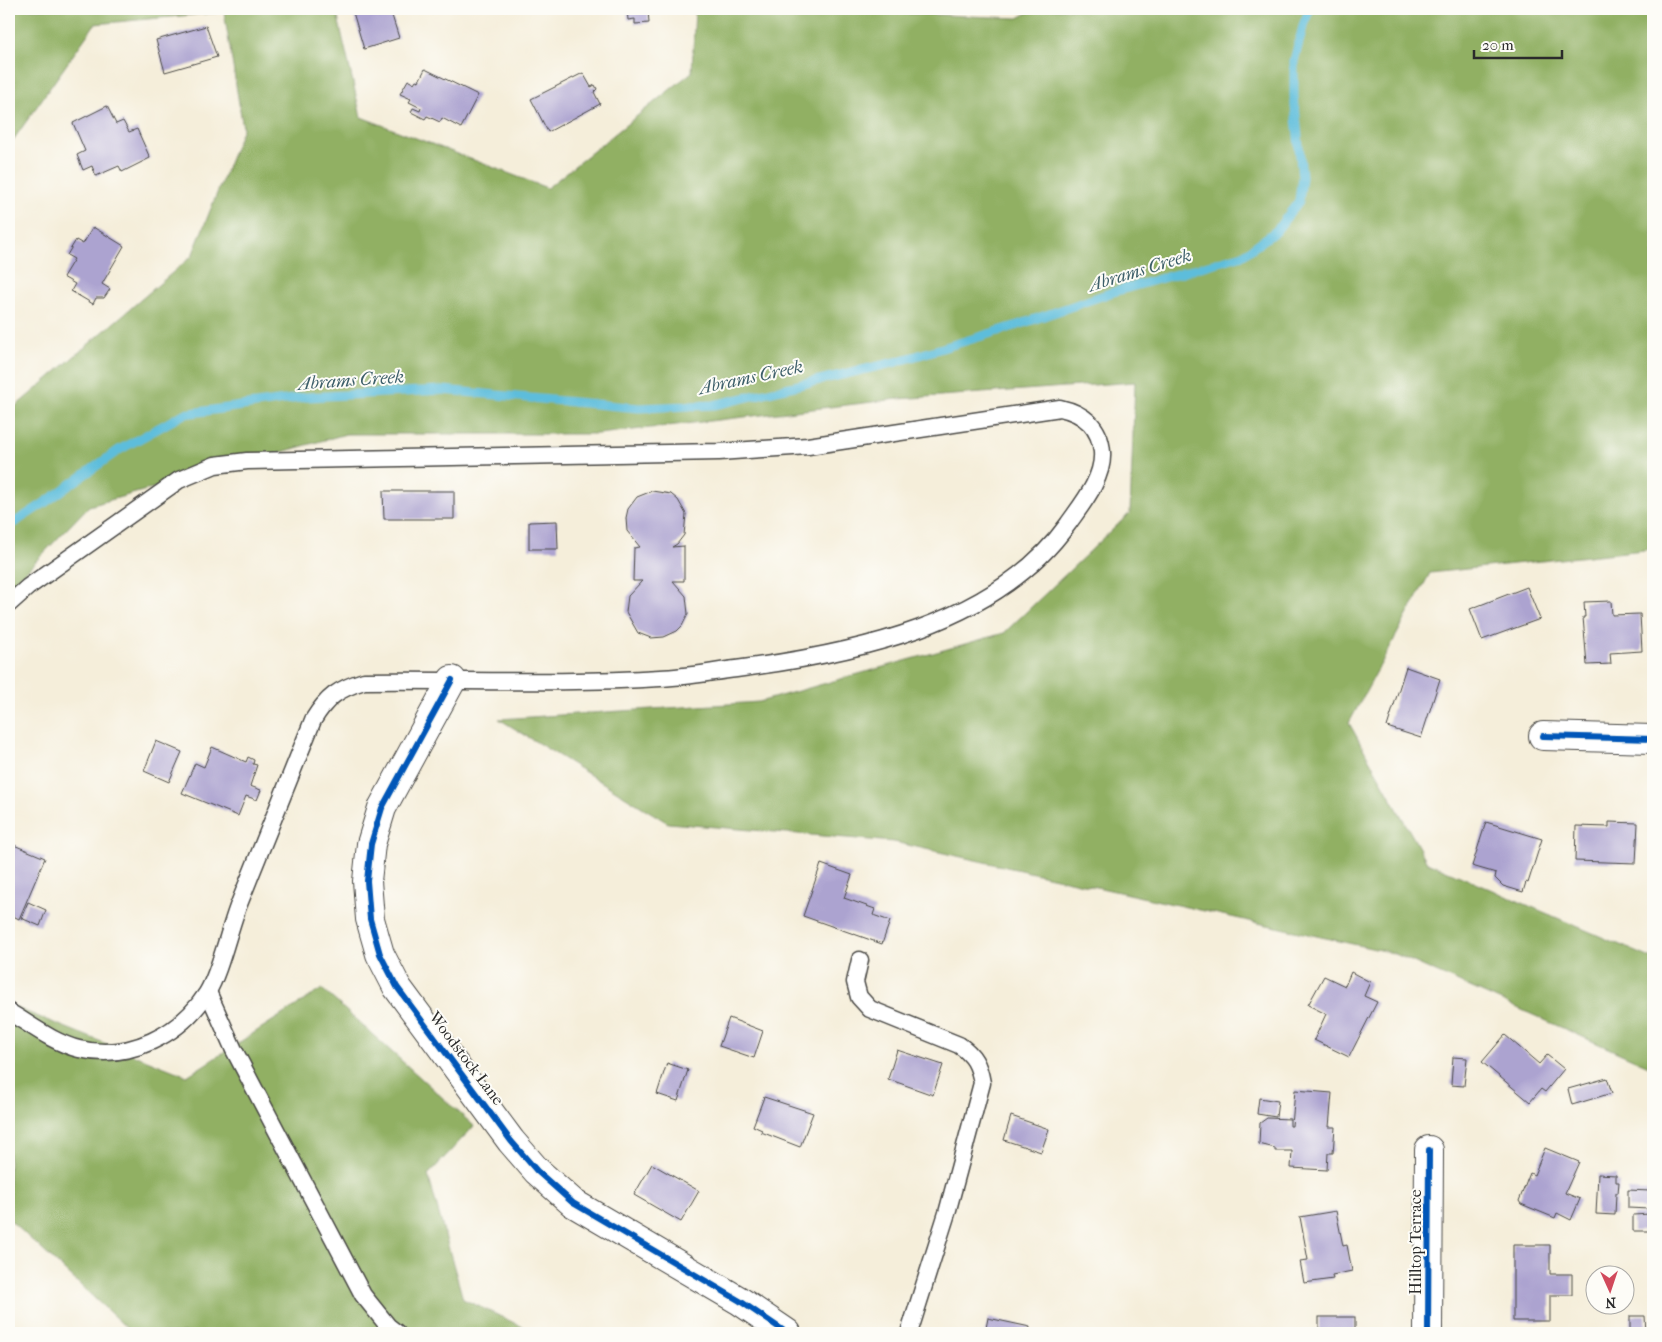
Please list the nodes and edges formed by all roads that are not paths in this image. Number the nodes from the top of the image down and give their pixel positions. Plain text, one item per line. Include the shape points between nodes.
1 (9, 604) edge
2 (452, 680) junction
3 (1543, 736) dead end
4 (1653, 739) edge
5 (860, 960) dead end
6 (208, 992) junction
7 (9, 1012) edge
8 (1429, 1150) dead end
9 (397, 1333) edge
10 (787, 1333) edge
11 (909, 1333) edge
12 (1428, 1333) edge

1 - 2 lane via 28,586 179,480 215,465 247,461 729,452 808,446 1060,408 1076,411 1098,433 1102,453 1100,472 1060,536 1006,586 949,617 875,642 802,659 662,678
2 - 6 lane via 364,681 344,687 324,702 313,720 236,910
2 - 10 street, Woodstock Lane via 382,808 371,844 367,881 370,918 380,954 393,979 537,1171 573,1203 740,1301
3 - 4 street
5 - 11 lane via 855,982 859,997 870,1009 970,1052 979,1066 982,1083 947,1212
6 - 7 lane via 189,1016 165,1034 138,1048 109,1052 80,1049 57,1041
6 - 9 lane via 234,1050 363,1294
8 - 12 street, Hilltop Terrace

